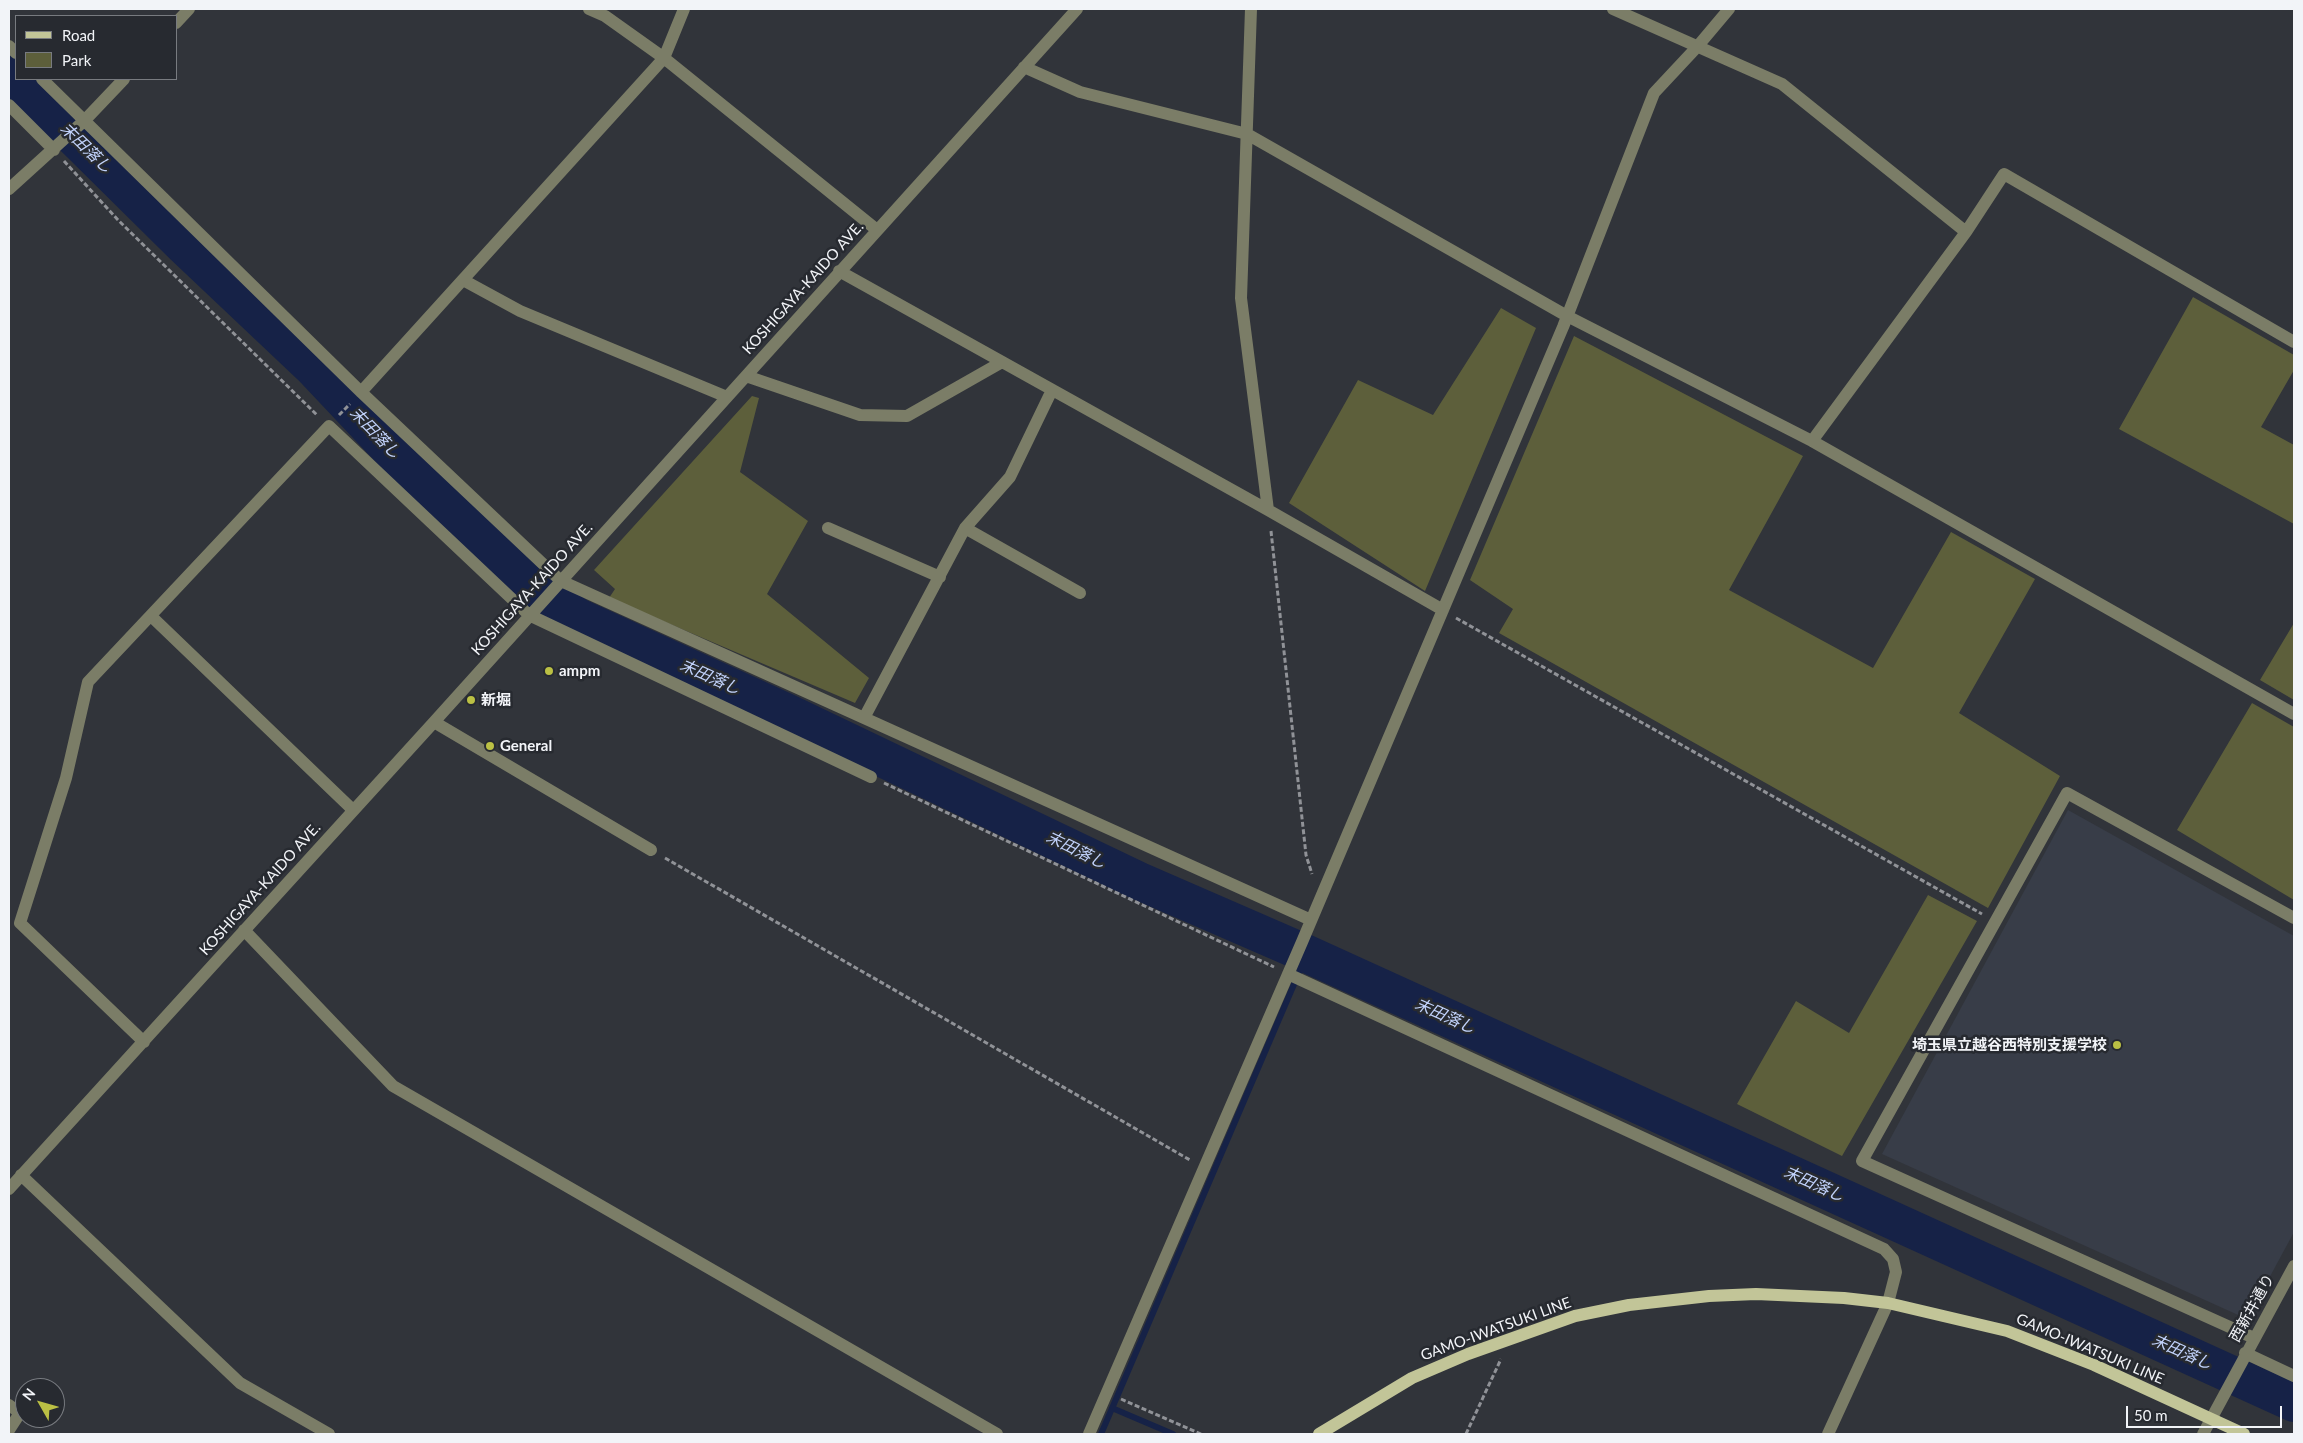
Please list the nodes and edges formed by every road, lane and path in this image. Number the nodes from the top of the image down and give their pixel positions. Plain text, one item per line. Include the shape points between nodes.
1 (189, 9) edge
2 (589, 9) edge
3 (684, 9) edge
4 (1077, 9) edge
5 (1251, 9) edge
6 (1613, 9) edge
7 (1729, 9) edge
8 (178, 21) edge
9 (1698, 47) junction
10 (664, 58) junction
11 (1024, 67) junction
12 (43, 80) edge
13 (123, 80) edge
14 (9, 105) edge
15 (85, 120) junction
16 (1247, 134) junction
17 (54, 150) junction
18 (9, 189) edge
19 (877, 230) junction
20 (1966, 232) junction
21 (839, 271) junction
22 (463, 280) junction
23 (1567, 316) junction
24 (2294, 342) edge
25 (1002, 362) junction
26 (746, 376) junction
27 (1052, 390) junction
28 (361, 392) junction
29 (726, 397) junction
30 (329, 426) junction
31 (1812, 441) junction
32 (1268, 510) junction
33 (828, 528) dead end
34 (965, 528) junction
35 (940, 577) junction
36 (561, 581) junction
37 (1080, 593) dead end
38 (1442, 610) junction
39 (529, 615) junction
40 (151, 616) junction
41 (2294, 714) edge
42 (864, 718) junction
43 (434, 722) junction
44 (871, 777) joint
45 (352, 810) junction
46 (651, 850) joint
47 (1319, 901) junction
48 (2294, 918) edge
49 (1311, 920) junction
50 (1995, 921) junction
51 (14, 924) edge
52 (244, 930) junction
53 (1288, 974) junction
54 (144, 1042) junction
55 (1204, 1168) junction
56 (21, 1175) junction
57 (9, 1189) edge
58 (2294, 1266) edge
59 (1888, 1303) junction
60 (1510, 1338) junction
61 (2254, 1338) junction
62 (2246, 1354) junction
63 (2294, 1376) edge
64 (1106, 1393) junction
65 (9, 1405) edge
66 (2211, 1419) junction
67 (9, 1430) edge
68 (329, 1434) edge
69 (997, 1434) edge
70 (1089, 1434) edge
71 (1201, 1434) edge
72 (1319, 1434) edge
73 (1466, 1434) edge
74 (1828, 1434) edge
75 (2203, 1434) edge
76 (2244, 1434) edge

1 - 8 street
2 - 10 street via 605,16
3 - 10 street
4 - 11 street, KOSHIGAYA-KAIDO AVE.
5 - 16 street
6 - 9 street
7 - 9 street
9 - 20 street via 1782,84
9 - 23 street via 1654,93
10 - 19 street
10 - 22 street
11 - 16 street via 1080,92
11 - 19 street, KOSHIGAYA-KAIDO AVE.
12 - 15 street
13 - 15 street
14 - 17 street
15 - 17 street
15 - 28 street
16 - 23 street
16 - 32 street via 1242,298
17 - 18 street
17 - 30 path via 118,220
19 - 21 street, KOSHIGAYA-KAIDO AVE.
20 - 24 street via 2004,174
20 - 31 street
21 - 25 street
21 - 26 street, KOSHIGAYA-KAIDO AVE.
22 - 28 street
22 - 29 street via 520,311
23 - 31 street
23 - 38 street
25 - 26 street via 907,416 860,415
25 - 27 street
26 - 29 street, KOSHIGAYA-KAIDO AVE.
27 - 32 street
27 - 34 street via 1010,477
28 - 30 path
28 - 36 street
29 - 36 street, KOSHIGAYA-KAIDO AVE.
30 - 39 street
30 - 40 street
31 - 41 street
32 - 38 street
32 - 47 path via 1306,855
33 - 35 street
34 - 35 street
34 - 37 street
35 - 42 street
36 - 39 street, KOSHIGAYA-KAIDO AVE.
36 - 42 street
38 - 47 street
38 - 50 path
39 - 43 street, KOSHIGAYA-KAIDO AVE.
39 - 44 street
40 - 45 street
40 - 51 street via 88,682 66,778
42 - 49 street
43 - 45 street, KOSHIGAYA-KAIDO AVE.
43 - 46 street
44 - 53 path
45 - 52 street, KOSHIGAYA-KAIDO AVE.
46 - 55 path
47 - 49 street
48 - 50 street via 2067,793
49 - 53 street
50 - 61 street via 1862,1161
51 - 54 street
52 - 54 street, KOSHIGAYA-KAIDO AVE.
52 - 69 street via 393,1086
53 - 55 street
53 - 59 street via 1884,1249 1893,1259 1896,1272
54 - 56 street, KOSHIGAYA-KAIDO AVE.
55 - 64 street
56 - 57 street, KOSHIGAYA-KAIDO AVE.
56 - 68 street via 240,1383
58 - 61 street, 西新井通り
59 - 60 main road, GAMO-IWATSUKI LINE via 1798,1295 1709,1296 1575,1316
59 - 66 main road, GAMO-IWATSUKI LINE via 2006,1331 2094,1365
59 - 74 street
60 - 72 main road, GAMO-IWATSUKI LINE via 1412,1378
60 - 73 path
61 - 62 street, 西新井通り
62 - 63 street
62 - 66 street, 西新井通り
64 - 70 street
64 - 71 path
65 - 67 street via 20,1413
66 - 75 street, 西新井通り
66 - 76 main road, GAMO-IWATSUKI LINE

